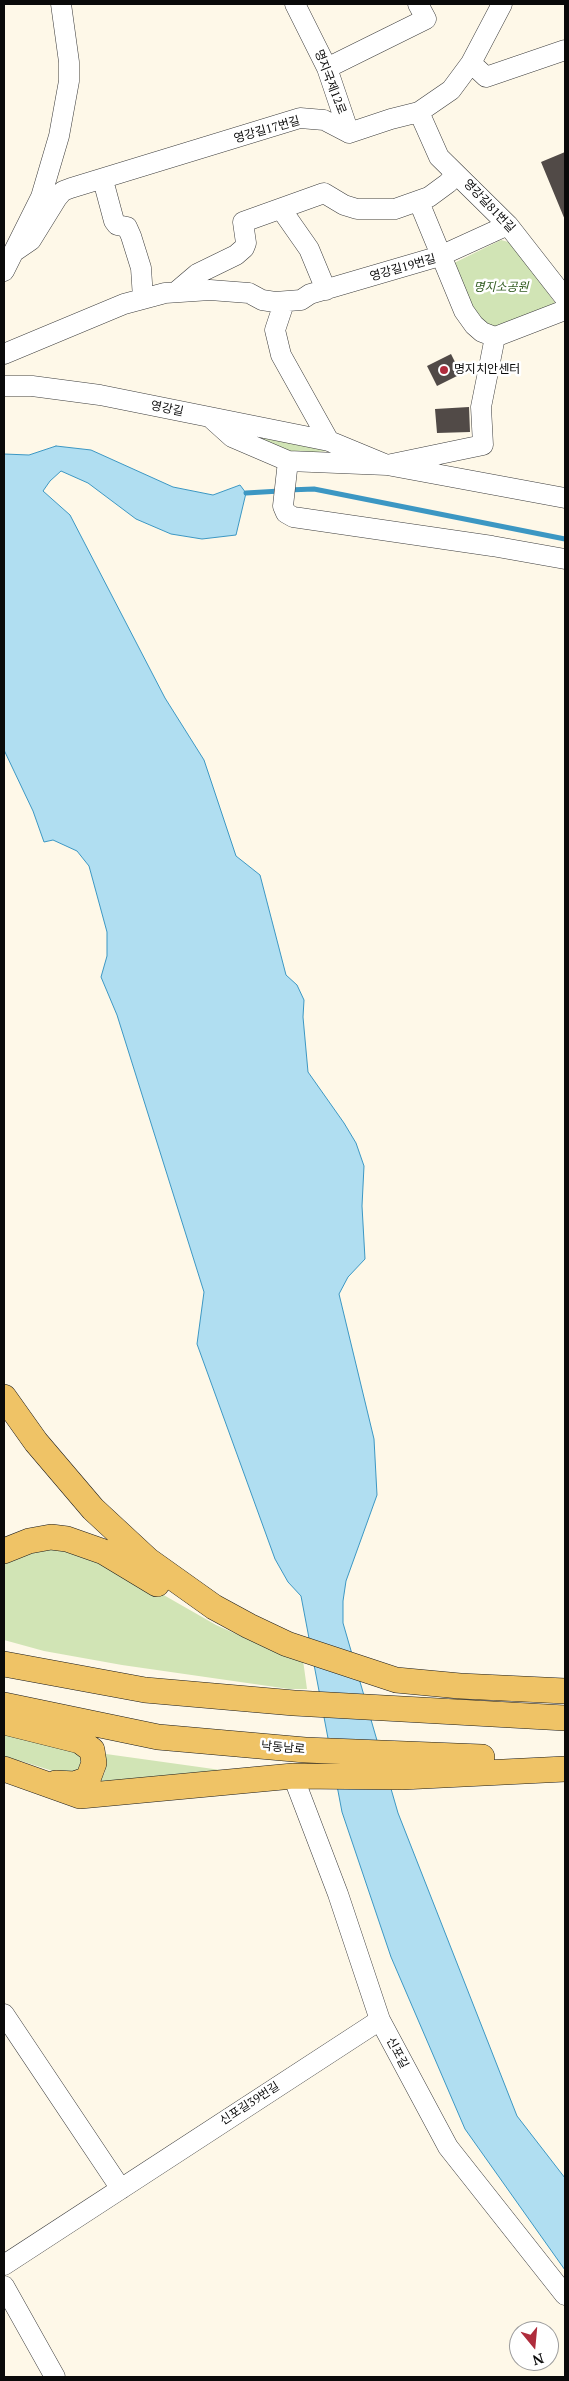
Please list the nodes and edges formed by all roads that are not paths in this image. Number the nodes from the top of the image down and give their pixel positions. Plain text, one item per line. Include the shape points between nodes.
1 (61, 4) edge
2 (295, 4) edge
3 (418, 4) edge
4 (502, 4) edge
5 (565, 50) edge
6 (471, 63) junction
7 (327, 68) junction
8 (419, 112) junction
9 (349, 133) junction
10 (456, 174) junction
11 (103, 180) junction
12 (419, 202) junction
13 (281, 209) junction
14 (508, 224) junction
15 (15, 251) junction
16 (440, 256) junction
17 (4, 271) edge
18 (326, 290) junction
19 (177, 292) junction
20 (143, 298) junction
21 (565, 298) edge
22 (284, 303) junction
23 (565, 310) edge
24 (495, 337) junction
25 (4, 354) edge
26 (4, 386) edge
27 (212, 419) junction
28 (329, 441) junction
29 (288, 461) junction
30 (387, 464) junction
31 (565, 498) edge
32 (565, 559) edge
33 (4, 1398) edge
34 (4, 1551) edge
35 (214, 1607) junction
36 (4, 1664) edge
37 (565, 1691) edge
38 (4, 1704) edge
39 (565, 1718) edge
40 (4, 1722) edge
41 (565, 1755) edge
42 (401, 1766) junction
43 (565, 1768) edge
44 (4, 1769) edge
45 (301, 1776) junction
46 (41, 1782) junction
47 (4, 2014) edge
48 (380, 2020) junction
49 (121, 2189) junction
50 (4, 2265) edge
51 (4, 2286) edge
52 (565, 2295) edge
53 (55, 2377) edge

1 - 15 street, 영강길17번길 via 69,62 65,106 46,183
2 - 7 street, 명지국제12로
3 - 7 street via 426,19
4 - 6 street
5 - 6 street via 486,76
6 - 8 street via 451,90
7 - 9 street, 명지국제12로
8 - 9 street
8 - 10 street, 영강길81번길 via 436,151
9 - 11 street, 영강길17번길 via 324,120 300,118
10 - 12 street via 439,191
10 - 14 street, 영강길81번길
11 - 15 street, 영강길17번길 via 63,191 31,240
11 - 20 street via 114,221 127,227 131,236 141,268
12 - 13 street via 395,209 370,210 344,205 324,193
12 - 16 street
13 - 18 street via 309,249
13 - 19 street via 244,222 244,248 197,274
14 - 16 street
14 - 21 street, 영강길81번길
15 - 17 street, 영강길17번길
16 - 18 street, 영강길19번길
16 - 24 street, 영강길19번길 via 469,319 482,332
18 - 22 street, 영강길19번길
19 - 20 street, 영강길19번길
19 - 22 street, 영강길19번길 via 249,293 262,300
20 - 25 street, 영강길19번길
22 - 28 street via 276,330 281,355
23 - 24 street
24 - 30 street via 481,407 482,445
26 - 27 street, 영강길 via 32,386 100,395
27 - 28 street, 영강길
27 - 29 street via 232,437
28 - 30 street, 영강길
29 - 30 street
29 - 32 street via 283,506 293,517
30 - 31 street, 영강길
33 - 35 main road via 36,1442 93,1509 148,1560
34 - 35 main road via 51,1537 84,1543 125,1563 177,1596
35 - 37 main road via 287,1644 396,1680
36 - 39 main road via 145,1690 294,1703
38 - 42 main road, 낙동남로 via 158,1737 305,1750
40 - 46 main road via 80,1740 92,1750 94,1763 88,1779 74,1784
41 - 42 main road, 낙동남로 via 470,1758
42 - 43 main road
42 - 45 main road
44 - 46 main road
45 - 46 main road via 80,1796
45 - 48 street, 신포길
47 - 49 street
48 - 49 street, 신포길39번길
48 - 52 street, 신포길 via 448,2147
49 - 50 street, 신포길39번길
51 - 53 street

